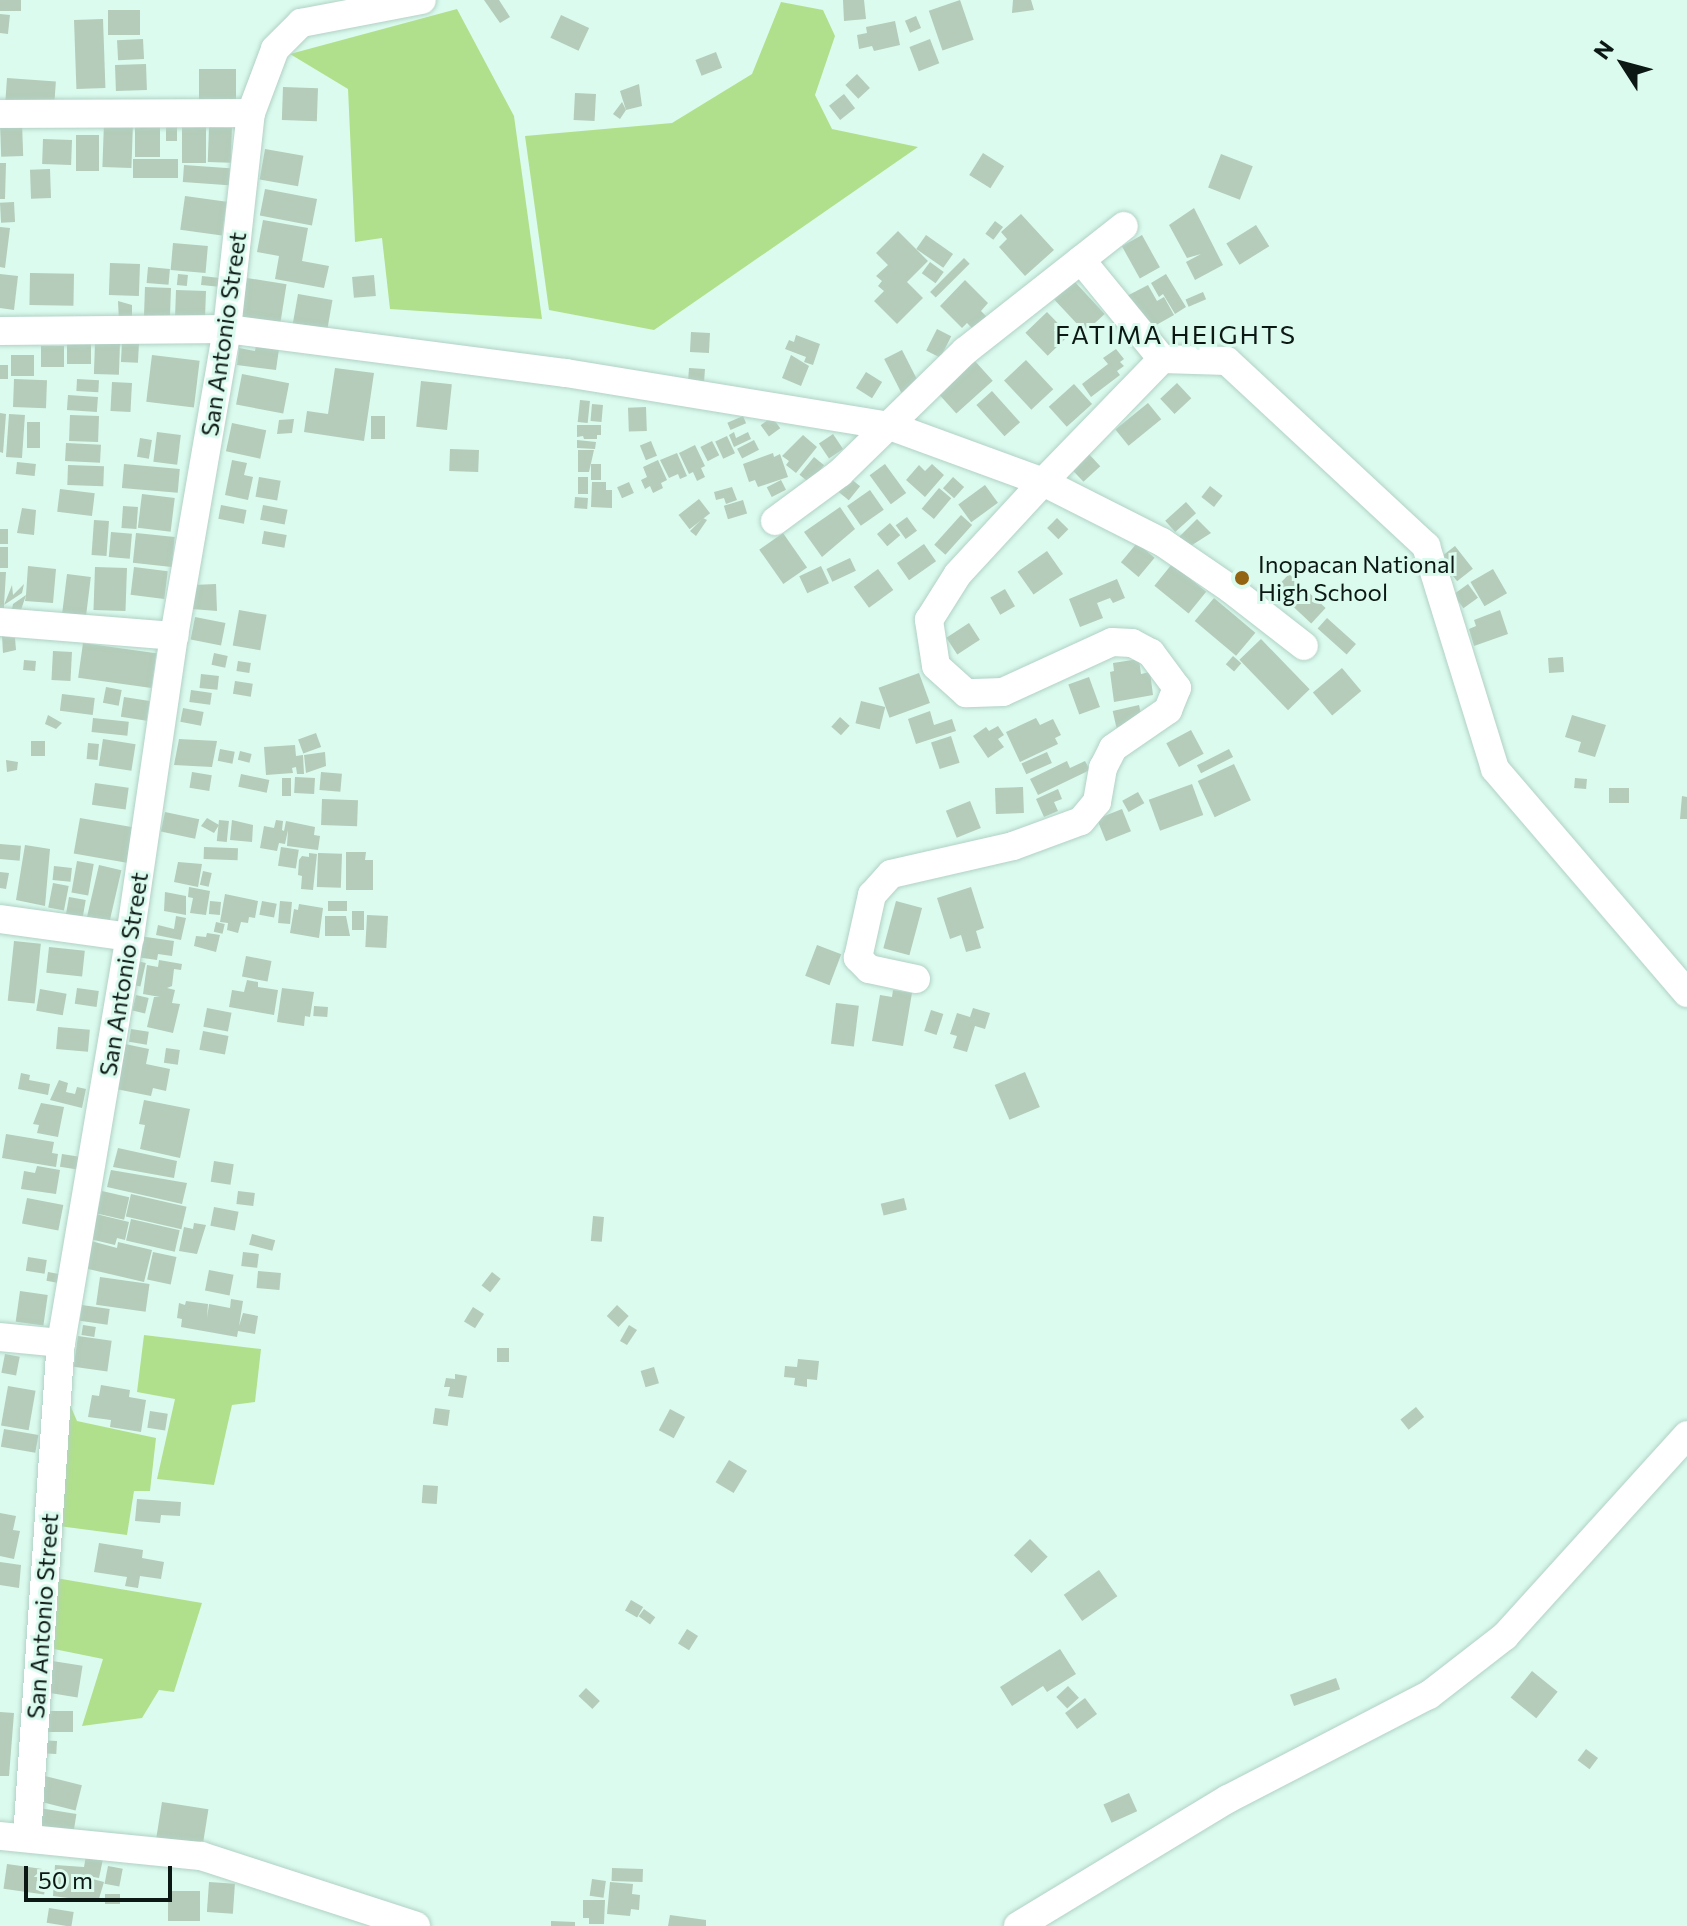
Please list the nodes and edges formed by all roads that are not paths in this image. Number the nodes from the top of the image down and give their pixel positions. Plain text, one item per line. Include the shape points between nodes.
1 (422, 0) edge
2 (251, 113) junction
3 (0, 114) edge
4 (1124, 226) dead end
5 (1081, 260) junction
6 (227, 329) junction
7 (0, 331) edge
8 (1162, 359) junction
9 (890, 426) junction
10 (1043, 482) junction
11 (775, 521) dead end
12 (0, 622) edge
13 (174, 636) junction
14 (1304, 646) dead end
15 (0, 919) edge
16 (130, 937) junction
17 (916, 979) dead end
18 (1687, 993) edge
19 (0, 1337) edge
20 (61, 1343) junction
21 (1687, 1435) edge
22 (13, 1837) edge
23 (416, 1926) edge
24 (1018, 1926) edge

1 - 2 street, San Antonio Street via 301,23 275,49
2 - 3 street
2 - 6 street, San Antonio Street
4 - 5 street
5 - 8 street
5 - 9 street via 965,351
6 - 7 street
6 - 9 street via 566,373
6 - 13 street, San Antonio Street
8 - 10 street
8 - 18 street via 1227,361 1426,546 1495,769
9 - 10 street
9 - 11 street via 840,473
10 - 14 street via 1162,542
10 - 17 street via 958,574 929,620 936,666 966,693 1003,692 1112,642 1132,643 1151,653 1177,688 1168,710 1113,748 1097,802 1081,821 1013,846 891,874 872,895 858,958 869,969
12 - 13 street
13 - 16 street, San Antonio Street
15 - 16 street
16 - 20 street, San Antonio Street
19 - 20 street
20 - 22 street, San Antonio Street
21 - 24 street via 1505,1636 1429,1695 1228,1799
22 - 23 street via 201,1856

